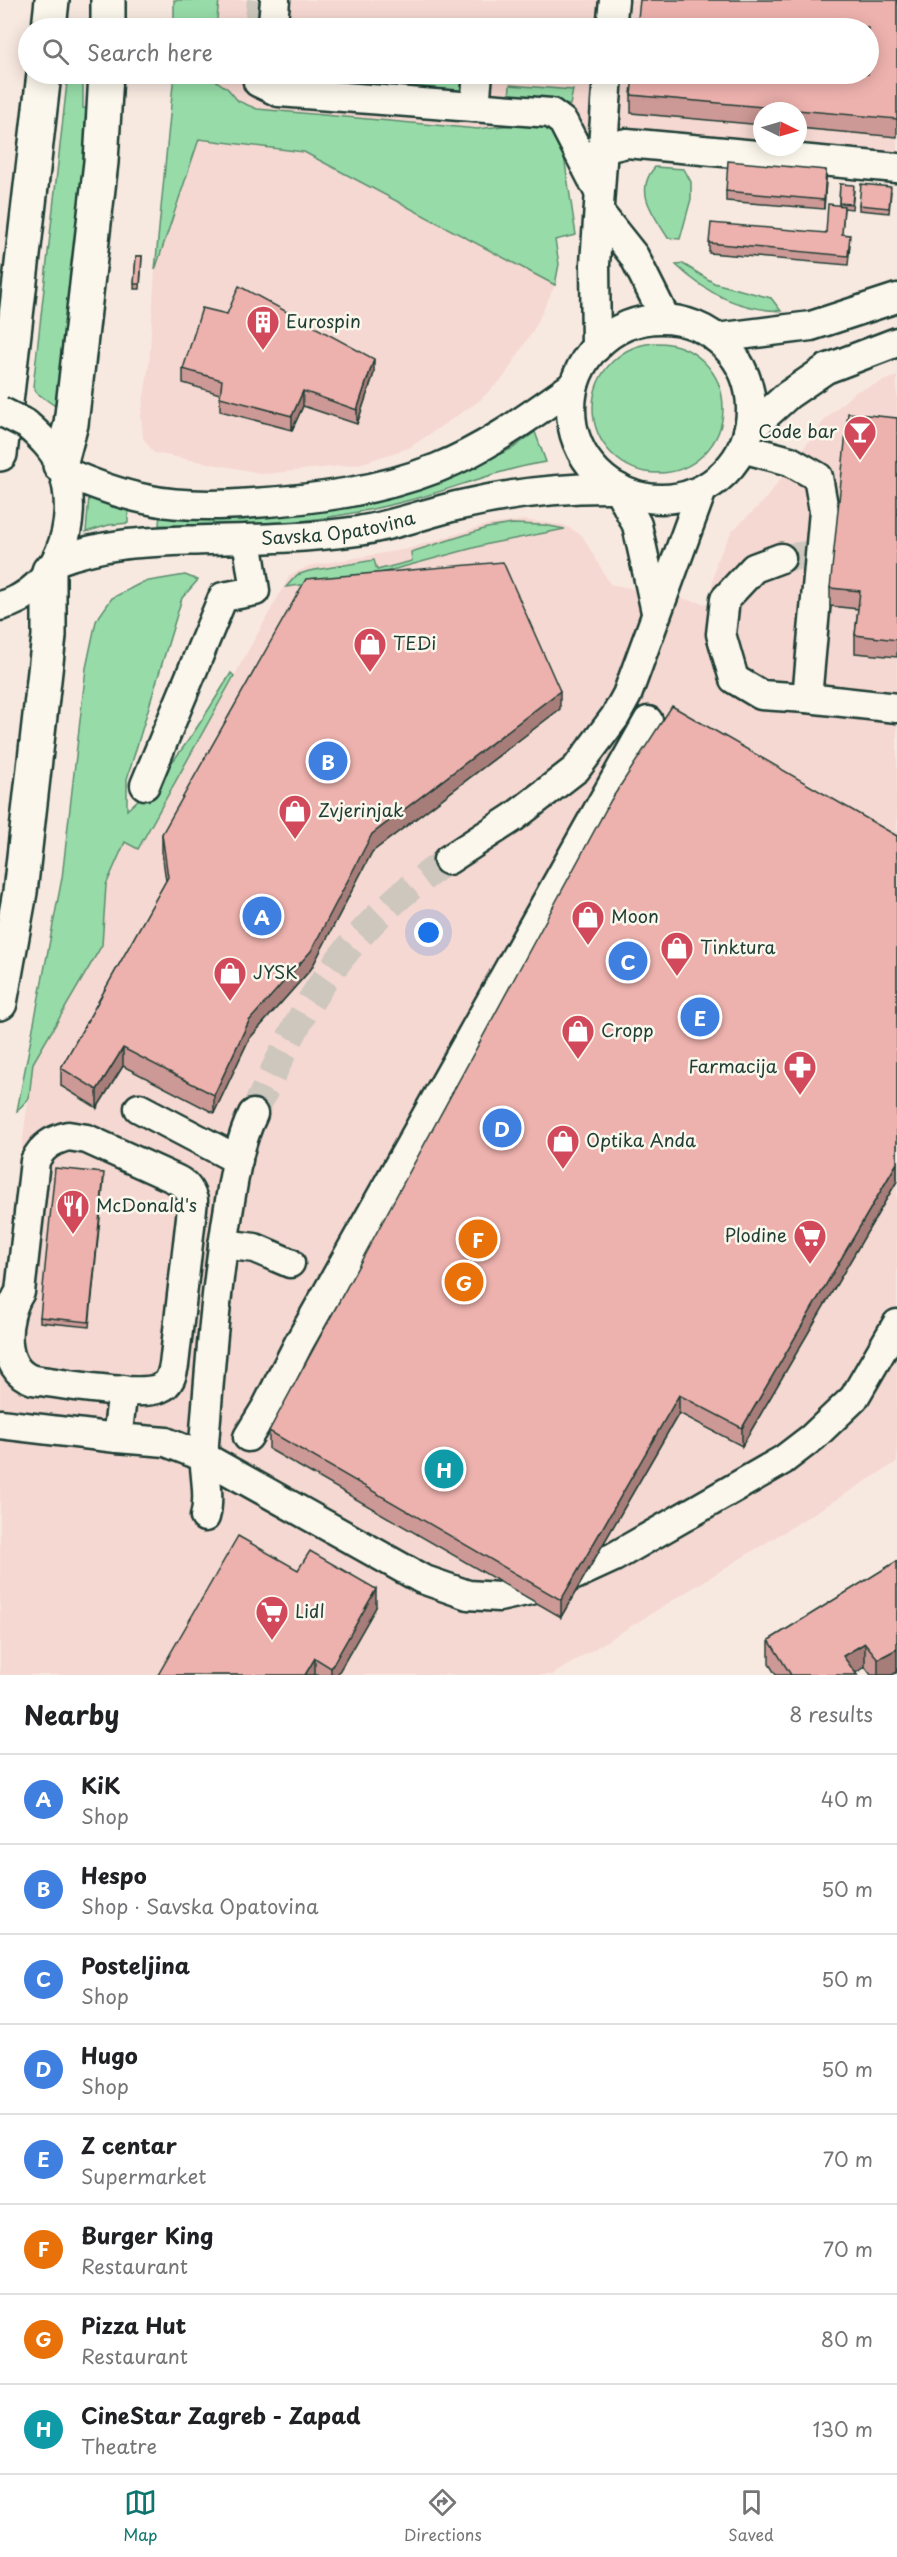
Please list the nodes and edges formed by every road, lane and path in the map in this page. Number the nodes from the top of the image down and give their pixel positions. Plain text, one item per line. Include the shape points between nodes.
1 (52, 0) edge
2 (108, 0) edge
3 (614, 0) edge
4 (50, 18) edge
5 (108, 18) edge
6 (612, 18) edge
7 (43, 84) edge
8 (105, 84) edge
9 (262, 84) edge
10 (477, 84) edge
11 (607, 84) edge
12 (475, 106) junction
13 (601, 149) junction
14 (897, 168) edge
15 (599, 202) junction
16 (897, 298) edge
17 (665, 318) junction
18 (716, 338) junction
19 (897, 342) edge
20 (596, 348) junction
21 (574, 385) junction
22 (0, 411) edge
23 (745, 440) junction
24 (0, 454) edge
25 (62, 468) junction
26 (618, 489) junction
27 (702, 490) junction
28 (247, 539) junction
29 (781, 558) tunnel mouth
30 (53, 566) junction
31 (3, 606) edge
32 (656, 612) junction
33 (807, 698) junction
34 (897, 708) edge
35 (648, 721) dead end
36 (145, 785) dead end
37 (448, 860) tunnel mouth
38 (0, 1003) edge
39 (139, 1108) dead end
40 (253, 1114) tunnel mouth
41 (238, 1160) junction
42 (223, 1244) junction
43 (290, 1263) dead end
44 (897, 1324) edge
45 (123, 1390) junction
46 (0, 1424) edge
47 (248, 1437) dead end
48 (117, 1438) junction
49 (204, 1457) junction
50 (205, 1517) dead end

1 - 4 main road
2 - 5 main road
3 - 6 street
7 - 24 main road
8 - 25 main road via 71,424
9 - 12 street via 279,92
10 - 12 street
11 - 13 street
12 - 15 street via 551,113 563,122
13 - 14 street via 627,144
13 - 15 street
15 - 17 street via 634,256
15 - 20 street via 594,264
16 - 18 street via 811,326
17 - 18 street via 689,322
17 - 20 street via 635,322 608,336
18 - 23 street via 734,355 745,374 751,403
19 - 23 street via 826,369 788,395
20 - 21 street via 587,357
21 - 25 street, Savska Opatovina via 477,435 439,467 388,485 304,500 213,506 147,500 94,486
21 - 26 street via 571,415 578,445 595,471
22 - 25 street, bridge via 26,424 46,442
23 - 27 street via 726,472
23 - 33 street via 818,477 824,511
25 - 30 street via 70,506 69,523
26 - 27 street via 646,498 675,498
26 - 28 street, Savska Opatovina via 534,490 360,531
26 - 32 street via 637,525
27 - 32 street
28 - 30 street, Savska Opatovina via 112,545 86,550
28 - 36 street via 255,591 223,597
29 - 33 street via 754,568 725,599 721,634 734,679 761,695
30 - 31 street via 33,588
30 - 38 main road via 49,636 21,881
32 - 37 street via 627,695 576,769 514,817
33 - 34 street
35 - 47 street
39 - 41 street
40 - 41 street
41 - 42 street
42 - 43 street via 255,1248
42 - 49 street
44 - 49 street via 854,1398 783,1460 614,1557 553,1585 499,1598 468,1595 422,1580
45 - 45 street via 150,1391 162,1388 171,1378 193,1200 181,1181 87,1139 68,1136 49,1143 35,1161 20,1292 11,1306 7,1355 22,1377
45 - 48 street
46 - 48 street
48 - 49 street via 166,1442
49 - 50 street via 208,1506

